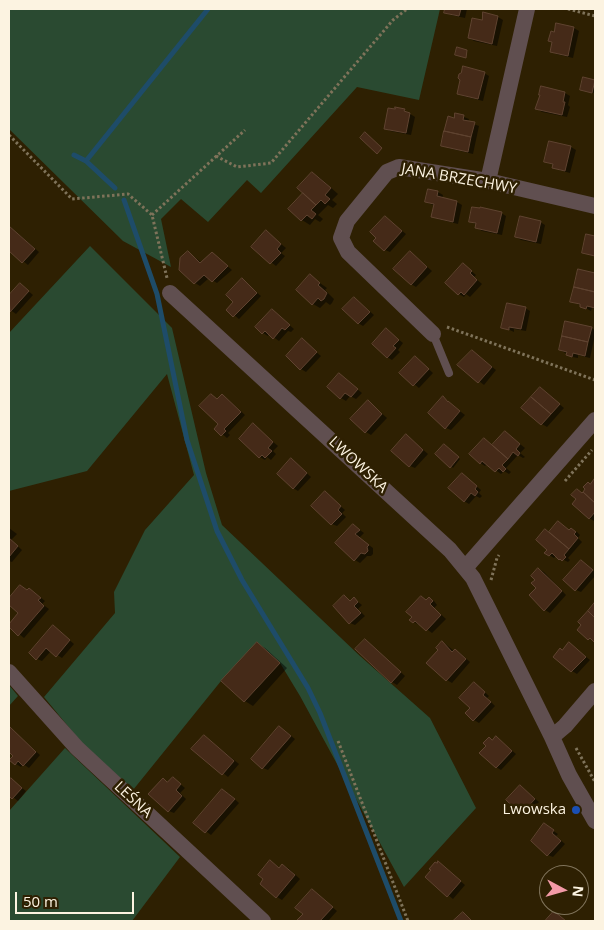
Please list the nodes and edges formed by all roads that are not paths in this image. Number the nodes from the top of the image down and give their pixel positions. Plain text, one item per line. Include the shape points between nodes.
1 (527, 9) edge
2 (488, 181) junction
3 (595, 206) edge
4 (170, 293) road end
5 (433, 334) joint
6 (450, 373) dead end
7 (595, 420) edge
8 (466, 567) junction
9 (9, 672) edge
10 (595, 691) edge
11 (552, 737) junction
12 (595, 821) edge
13 (263, 921) edge

1 - 2 street
2 - 3 street, JANA BRZECHWY
2 - 5 street, JANA BRZECHWY via 394,168 352,213 343,230 341,238 348,252
4 - 8 street, LWOWSKA
5 - 6 lane
7 - 8 street
8 - 11 street, LWOWSKA
9 - 13 street, LEŚNA via 77,748
10 - 11 street
11 - 12 street, LWOWSKA

